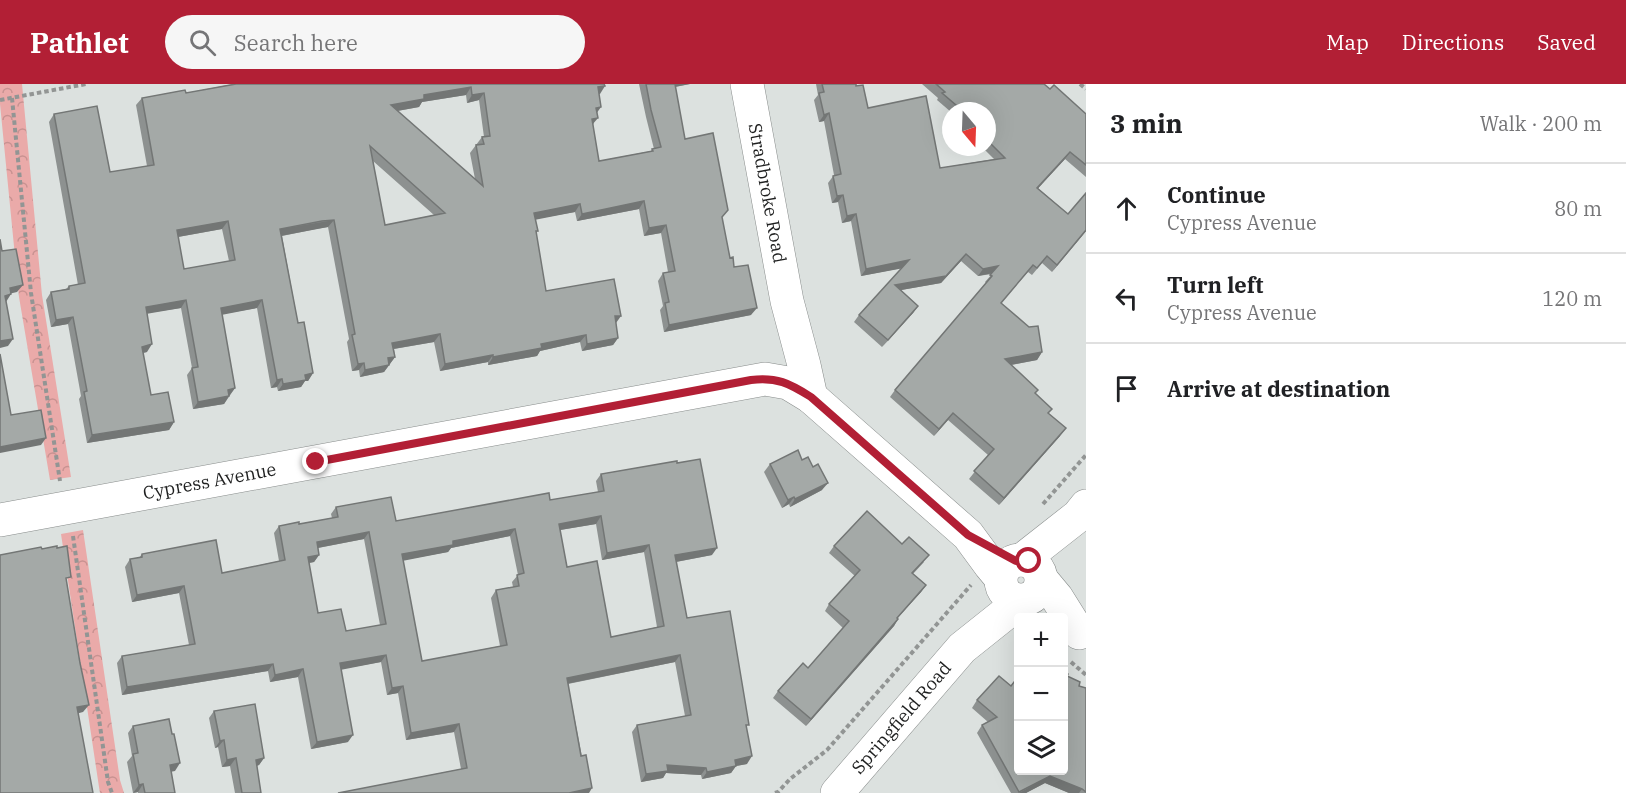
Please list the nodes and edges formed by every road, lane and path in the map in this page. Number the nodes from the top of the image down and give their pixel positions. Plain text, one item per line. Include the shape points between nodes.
1 (86, 84) edge
2 (747, 84) edge
3 (1080, 84) edge
4 (1086, 89) edge
5 (12, 98) junction
6 (0, 100) edge
7 (799, 390) junction
8 (1086, 455) edge
9 (60, 482) dead end
10 (1043, 504) dead end
11 (1082, 511) edge
12 (0, 520) edge
13 (72, 532) dead end
14 (1016, 579) junction
15 (1069, 634) edge
16 (1086, 675) edge
17 (836, 791) edge
18 (112, 793) edge
19 (777, 793) edge

1 - 5 path
2 - 7 street, Stradbroke Road via 787,301
3 - 4 path
5 - 6 path
5 - 9 path via 31,293
7 - 12 street, Cypress Avenue via 765,379 751,380
7 - 14 street
8 - 10 path
11 - 14 street, Springfield Road
13 - 18 path
14 - 15 street via 1057,598
14 - 17 street, Springfield Road via 962,648
14 - 19 path
15 - 16 path

